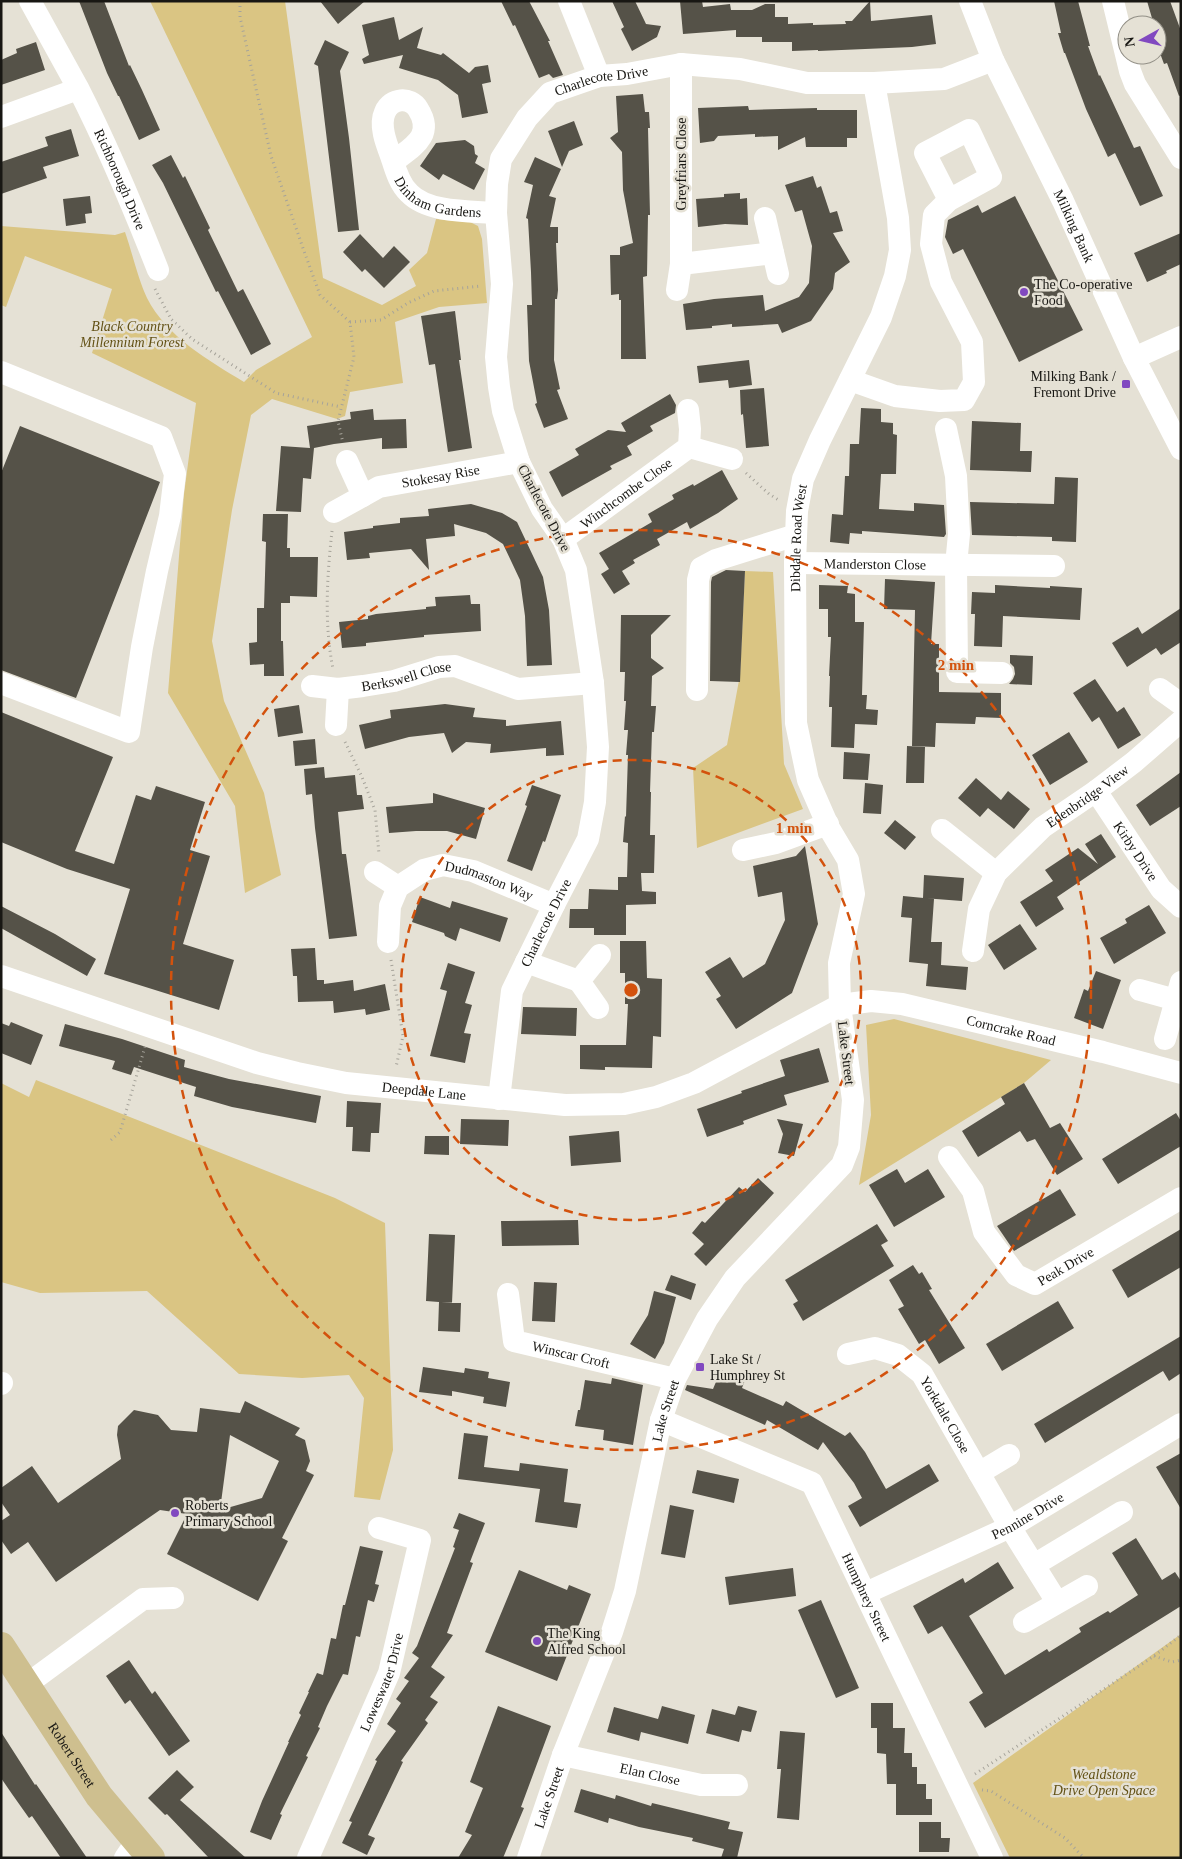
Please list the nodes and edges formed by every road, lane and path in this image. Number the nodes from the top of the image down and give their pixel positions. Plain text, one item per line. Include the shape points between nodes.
1 (30, 1) edge
2 (240, 1) edge
3 (569, 1) edge
4 (970, 1) edge
5 (1113, 1) edge
6 (993, 60) junction
7 (681, 64) junction
8 (599, 76) junction
9 (874, 83) junction
10 (78, 90) junction
11 (1, 117) edge
12 (1181, 158) edge
13 (393, 162) dead end
14 (950, 200) dead end
15 (496, 213) junction
16 (765, 218) dead end
17 (681, 264) junction
18 (158, 270) joint
19 (502, 284) junction
20 (677, 290) dead end
21 (350, 322) junction
22 (1181, 337) edge
23 (1134, 358) junction
24 (2, 374) edge
25 (850, 380) junction
26 (341, 407) junction
27 (688, 410) dead end
28 (946, 429) dead end
29 (689, 447) junction
30 (1181, 449) edge
31 (732, 459) joint
32 (347, 461) joint
33 (519, 462) junction
34 (363, 496) junction
35 (797, 511) junction
36 (334, 512) joint
37 (796, 535) junction
38 (563, 539) junction
39 (794, 563) junction
40 (956, 565) junction
41 (1054, 566) dead end
42 (1002, 673) dead end
43 (1, 683) edge
44 (593, 683) junction
45 (312, 686) dead end
46 (338, 689) junction
47 (1160, 689) dead end
48 (697, 690) dead end
49 (1181, 704) edge
50 (1181, 721) edge
51 (336, 724) joint
52 (1096, 791) junction
53 (828, 824) junction
54 (942, 830) dead end
55 (743, 850) dead end
56 (375, 872) joint
57 (996, 873) junction
58 (398, 887) junction
59 (554, 905) junction
60 (1181, 907) edge
61 (388, 942) joint
62 (973, 951) dead end
63 (600, 955) dead end
64 (526, 962) junction
65 (1, 976) edge
66 (579, 981) junction
67 (1140, 990) dead end
68 (1178, 991) edge
69 (840, 1005) junction
70 (598, 1008) dead end
71 (151, 1027) junction
72 (1165, 1039) dead end
73 (1181, 1073) edge
74 (390, 1086) junction
75 (499, 1099) junction
76 (111, 1140) dead end
77 (949, 1156) dead end
78 (1181, 1198) edge
79 (508, 1294) dead end
80 (848, 1354) dead end
81 (674, 1379) junction
82 (661, 1420) junction
83 (1181, 1424) edge
84 (1010, 1455) dead end
85 (979, 1473) junction
86 (1122, 1512) dead end
87 (1010, 1527) junction
88 (379, 1528) dead end
89 (1034, 1565) junction
90 (1087, 1586) dead end
91 (866, 1593) junction
92 (173, 1598) dead end
93 (1057, 1602) junction
94 (1024, 1622) dead end
95 (1181, 1635) edge
96 (1, 1646) edge
97 (1154, 1656) junction
98 (1181, 1660) edge
99 (26, 1685) junction
100 (563, 1755) junction
101 (737, 1786) dead end
102 (958, 1786) junction
103 (137, 1853) edge
104 (308, 1858) edge
105 (528, 1858) edge
106 (992, 1858) edge
107 (1084, 1858) edge

1 - 10 street, Richborough Drive
2 - 21 path via 240,17 271,156 320,295
3 - 8 street
4 - 6 street, Milking Bank
5 - 12 street via 1135,84
6 - 9 street, Charlecote Drive via 944,79
6 - 23 street, Milking Bank via 1063,201
7 - 8 street, Charlecote Drive
7 - 9 street, Charlecote Drive via 740,69 807,83
7 - 17 street, Greyfriars Close
8 - 15 street, Charlecote Drive via 550,93 527,118 501,159
9 - 25 street, Dibdale Road West via 898,218 900,250 881,317
10 - 11 street
10 - 18 street, Richborough Drive
13 - 15 street, Dinham Gardens via 408,193 418,200 445,209
14 - 25 street via 934,215 931,244 941,282 972,342 974,382 964,400 940,402 895,396
15 - 19 street, Charlecote Drive
16 - 17 street via 775,263
17 - 20 street, Greyfriars Close
18 - 26 path via 148,278 171,319 192,339 276,393
19 - 21 path via 434,291 381,320
19 - 33 street, Charlecote Drive via 496,356 503,411
21 - 26 path via 354,357
22 - 23 street
23 - 30 street, Milking Bank
24 - 43 street via 161,437 175,474 170,516 143,637 129,732
25 - 35 street, Dibdale Road West via 804,479
26 - 32 path via 338,421
27 - 29 street
28 - 40 street via 956,476 959,534
29 - 31 street
29 - 38 street, Winchcombe Close
31 - 35 path via 769,494
32 - 34 street
33 - 34 street, Stokesay Rise via 379,486
33 - 38 street, Charlecote Drive via 542,509
34 - 36 street, Stokesay Rise
35 - 37 street, Dibdale Road West
36 - 46 path via 327,578 328,629
37 - 39 street, Dibdale Road West
37 - 48 street via 716,560 701,568 698,580
38 - 44 street, Charlecote Drive via 576,570
39 - 40 street, Manderston Close
39 - 53 street, Dibdale Road West via 796,723 808,780
40 - 41 street, Manderston Close
40 - 42 street via 957,672
44 - 46 street, Berkswell Close via 518,689 455,666 439,667 394,681
44 - 59 street, Charlecote Drive via 598,747 595,802 588,839
45 - 46 street, Berkswell Close
46 - 51 street
47 - 49 street
50 - 52 street, Edenbridge View
51 - 56 path via 375,810 380,850
52 - 57 street, Edenbridge View via 1043,827
52 - 60 street, Kirby Drive via 1161,889
53 - 55 street via 776,843
53 - 69 street, Dibdale Road West via 848,860 854,894 839,963
54 - 57 street
56 - 58 street
57 - 62 street, Edenbridge View via 979,909
58 - 59 street, Dudmaston Way via 424,870 443,865 473,871
58 - 61 street via 390,906
59 - 64 street, Charlecote Drive
61 - 74 path via 403,1036
63 - 66 street
64 - 66 street
64 - 75 street, Charlecote Drive via 512,991
65 - 71 street, Deepdale Lane
66 - 70 street
67 - 68 street
68 - 72 street
69 - 73 street, Corncrake Road via 871,1001 902,1004
69 - 75 street, Deepdale Lane via 694,1083 656,1097 624,1104 565,1105
69 - 81 street, Lake Street via 852,1100 849,1147 842,1165 735,1278 707,1319
71 - 74 street, Deepdale Lane via 296,1073 346,1083
71 - 76 path via 120,1132
74 - 75 street, Deepdale Lane
77 - 78 street, Peak Drive via 973,1191 984,1232 1016,1275 1035,1284
79 - 81 street, Winscar Croft via 514,1341
80 - 85 street, Yorkdale Close via 875,1348 898,1355 922,1374
81 - 82 street, Lake Street
82 - 91 street, Humphrey Street via 812,1483
82 - 100 street, Lake Street via 625,1591
83 - 87 street, Pennine Drive
84 - 85 street
85 - 87 street, Yorkdale Close
86 - 89 street
87 - 89 street, Yorkdale Close
87 - 91 street, Pennine Drive
88 - 104 street, Loweswater Drive via 420,1540 389,1674
89 - 93 street, Yorkdale Close
90 - 93 street
91 - 102 street, Humphrey Street
92 - 99 street via 143,1599
93 - 94 street
95 - 97 path
96 - 99 main road, Robert Street
97 - 98 path via 1172,1662
97 - 102 path
99 - 103 main road, Robert Street
100 - 101 street, Elan Close via 701,1785
100 - 105 street, Lake Street
102 - 106 street, Humphrey Street
102 - 107 path via 991,1791 1065,1838

